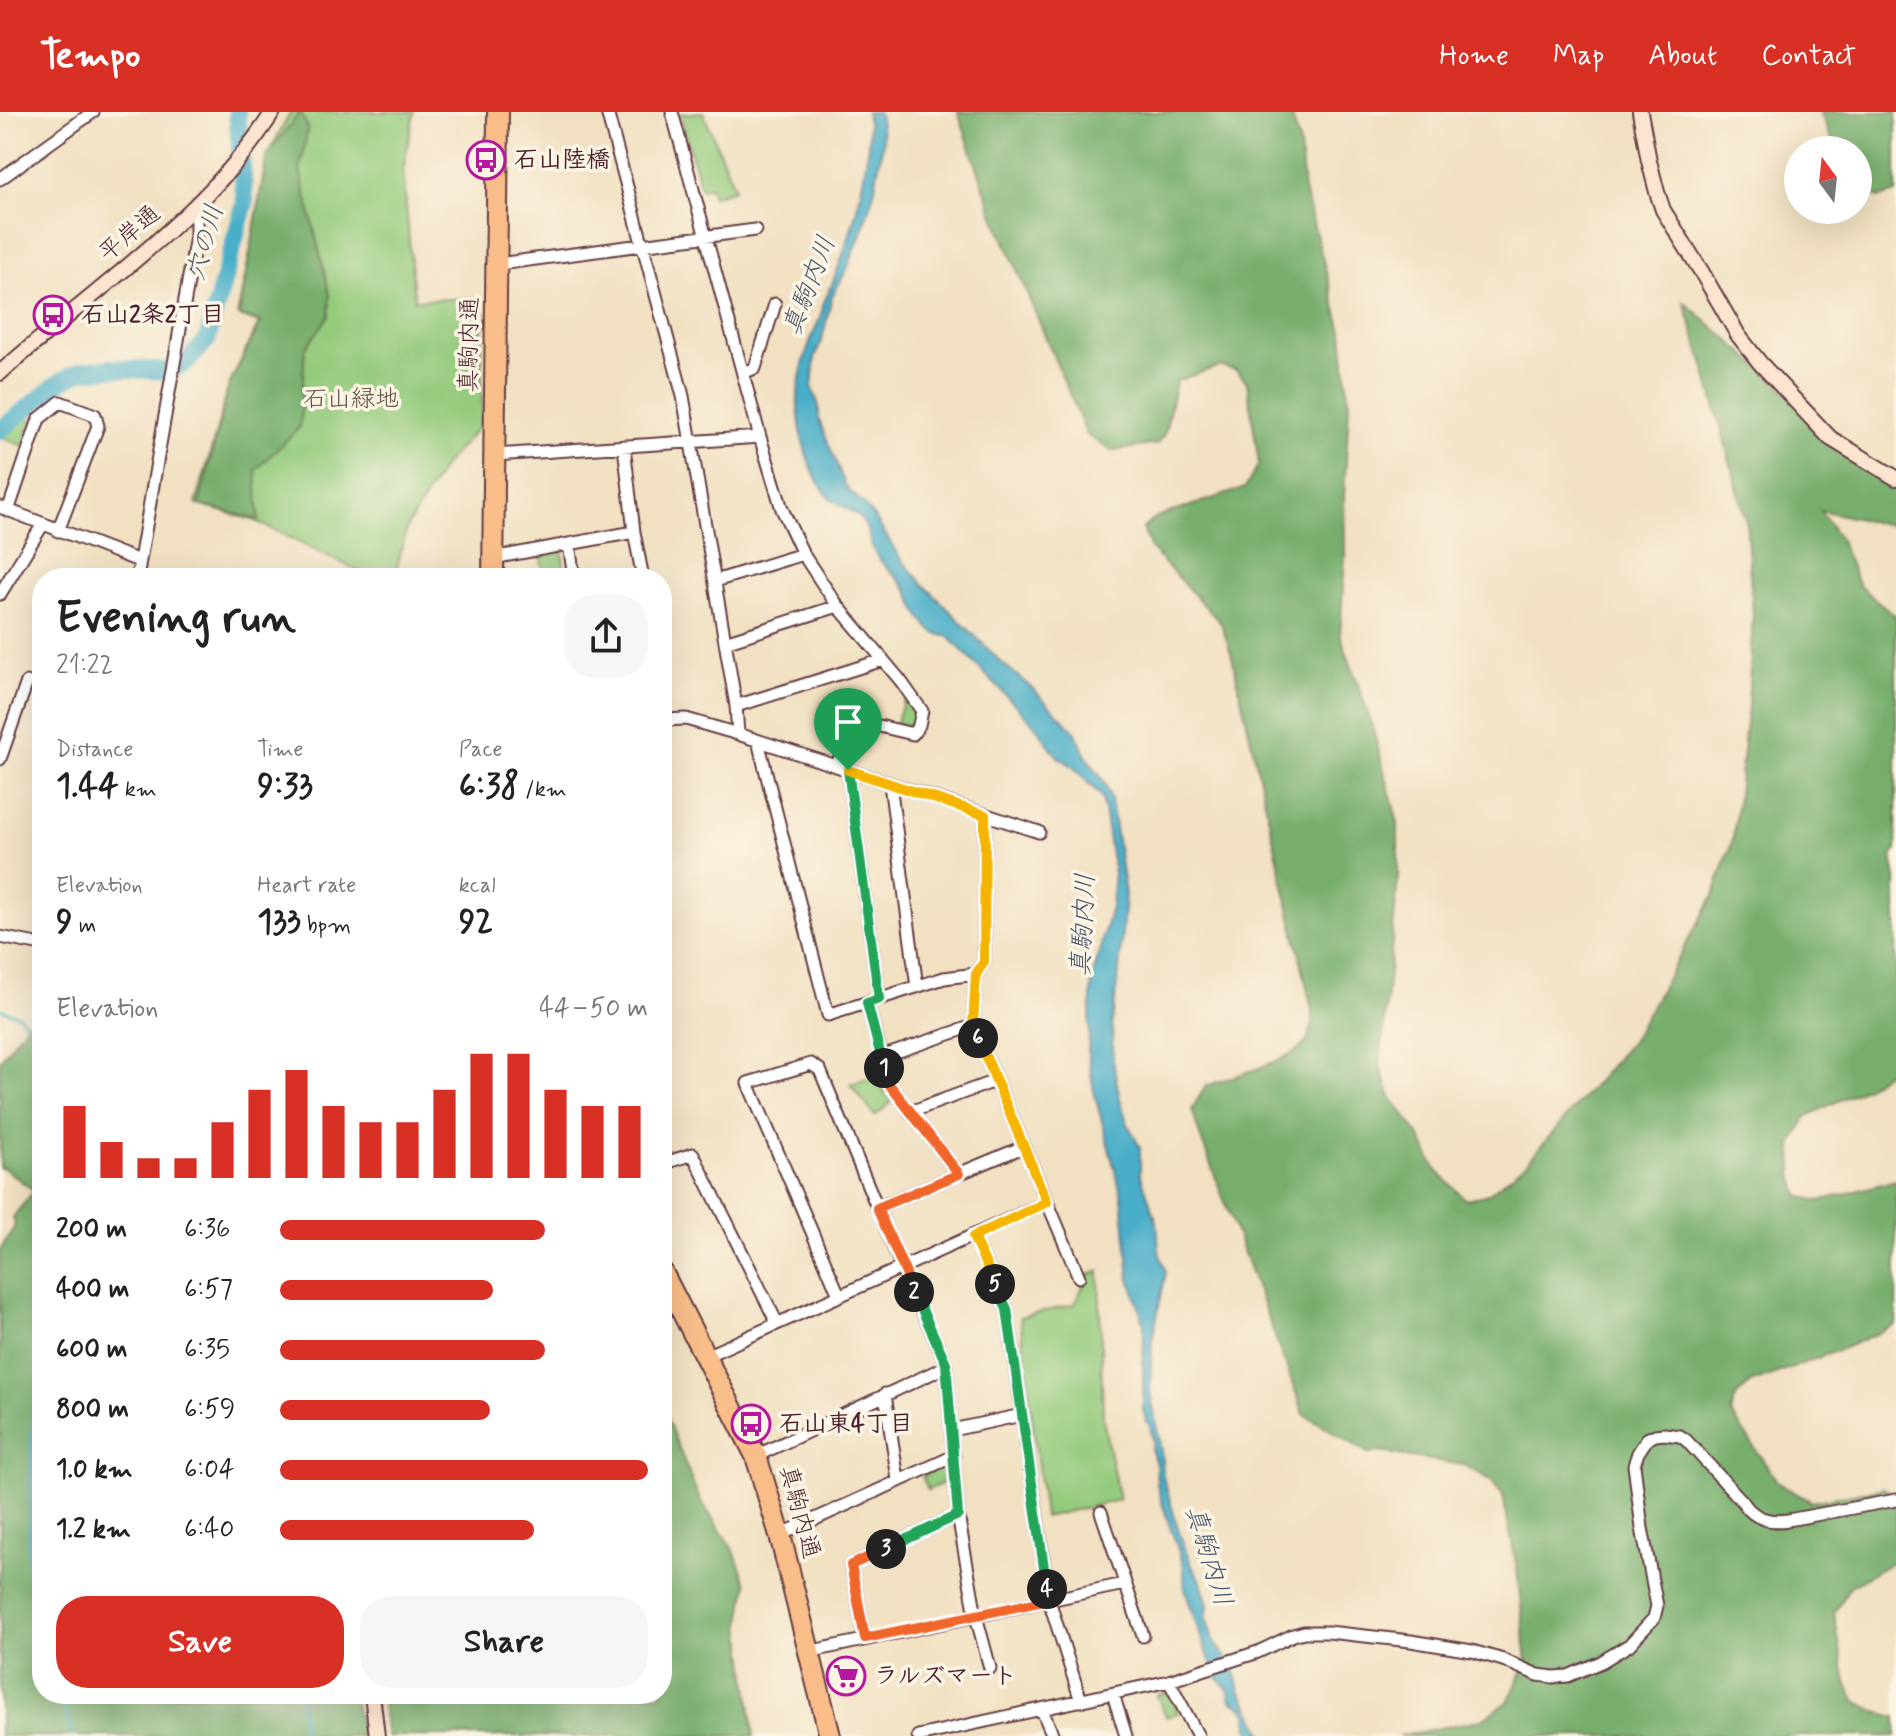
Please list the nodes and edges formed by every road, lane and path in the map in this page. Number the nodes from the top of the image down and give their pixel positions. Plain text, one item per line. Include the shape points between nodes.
1 (93, 112) edge
2 (273, 112) edge
3 (498, 112) edge
4 (607, 112) edge
5 (672, 112) edge
6 (1640, 112) edge
7 (0, 179) edge
8 (196, 207) junction
9 (755, 230) dead end
10 (706, 236) junction
11 (643, 245) junction
12 (498, 264) junction
13 (775, 304) dead end
14 (0, 373) edge
15 (743, 373) junction
16 (760, 437) junction
17 (690, 441) junction
18 (624, 446) junction
19 (495, 455) junction
20 (1896, 478) edge
21 (4, 509) edge
22 (43, 524) junction
23 (58, 531) junction
24 (634, 532) junction
25 (569, 544) junction
26 (803, 554) junction
27 (139, 561) junction
28 (138, 568) edge
29 (493, 568) edge
30 (573, 568) edge
31 (641, 568) edge
32 (715, 581) junction
33 (0, 594) edge
34 (838, 606) junction
35 (725, 642) junction
36 (883, 660) junction
37 (27, 682) dead end
38 (736, 706) junction
39 (672, 720) edge
40 (738, 734) junction
41 (758, 741) junction
42 (0, 759) edge
43 (843, 768) junction
44 (890, 784) junction
45 (985, 815) junction
46 (1039, 832) dead end
47 (0, 937) edge
48 (32, 942) edge
49 (976, 974) junction
50 (917, 987) junction
51 (879, 999) junction
52 (867, 1003) junction
53 (973, 1026) junction
54 (881, 1057) junction
55 (995, 1081) junction
56 (910, 1112) junction
57 (1023, 1147) junction
58 (672, 1161) edge
59 (959, 1174) junction
60 (1047, 1202) junction
61 (877, 1208) junction
62 (973, 1237) junction
63 (902, 1267) junction
64 (1079, 1277) dead end
65 (672, 1291) edge
66 (839, 1295) junction
67 (777, 1323) junction
68 (706, 1356) junction
69 (945, 1367) junction
70 (885, 1394) junction
71 (1022, 1415) junction
72 (952, 1430) junction
73 (756, 1456) junction
74 (954, 1456) junction
75 (898, 1480) junction
76 (1896, 1500) edge
77 (1101, 1512) dead end
78 (958, 1515) junction
79 (780, 1535) junction
80 (1124, 1584) junction
81 (1049, 1600) junction
82 (976, 1616) junction
83 (1143, 1636) dead end
84 (865, 1638) junction
85 (808, 1652) junction
86 (990, 1668) dead end
87 (1174, 1680) junction
88 (1113, 1694) junction
89 (1081, 1701) junction
90 (373, 1704) edge
91 (1042, 1710) junction
92 (973, 1730) edge
93 (941, 1734) edge
94 (377, 1736) edge
95 (830, 1736) edge
96 (918, 1736) edge
97 (1053, 1736) edge
98 (1126, 1736) edge
99 (1198, 1736) edge

1 - 7 street
2 - 8 street, 平岸通
3 - 12 highway, 真駒内通
4 - 11 street
5 - 10 street
6 - 20 street via 1663,210 1738,335 1830,438
8 - 14 street, 平岸通
8 - 27 street via 196,236
9 - 10 street
10 - 11 street
10 - 15 street
11 - 12 street
11 - 17 street
12 - 19 highway, 真駒内通
13 - 15 street via 755,368
15 - 16 street
16 - 17 street
16 - 26 street via 782,509
17 - 18 street
17 - 32 street
18 - 19 street
18 - 24 street
19 - 29 highway, 真駒内通
21 - 22 street
21 - 23 street via 39,419 60,402 95,415 98,426
22 - 23 street
22 - 33 street
23 - 27 street
24 - 25 street
24 - 31 street
25 - 29 street
25 - 30 street
26 - 32 street
26 - 34 street
27 - 28 street
32 - 35 street
34 - 35 street
34 - 36 street
35 - 38 street
36 - 38 street
36 - 43 street via 922,711 919,725 913,734 854,720
37 - 42 street
38 - 40 street
39 - 40 street
40 - 41 street
41 - 43 street
41 - 52 street via 828,1015
43 - 44 street
43 - 51 street
44 - 45 street
44 - 50 street
45 - 46 street
45 - 49 street via 984,962
47 - 48 street
49 - 50 street
49 - 53 street
50 - 51 street
51 - 52 street
52 - 54 street
53 - 54 street
53 - 55 street
54 - 56 street via 889,1084
55 - 56 street
55 - 57 street
56 - 59 street
57 - 59 street
57 - 60 street
58 - 67 street via 693,1154
59 - 61 street
60 - 62 street
60 - 64 street
61 - 63 street
61 - 66 street via 820,1070 811,1064 748,1083
62 - 63 street
62 - 71 street via 1007,1309
63 - 66 street
63 - 69 street
65 - 68 highway, 真駒内通
66 - 67 street
67 - 68 street
68 - 73 highway, 真駒内通
69 - 70 street
69 - 72 street
70 - 73 street
70 - 75 street
71 - 72 street
71 - 81 street
72 - 74 street
73 - 79 highway, 真駒内通
74 - 75 street
74 - 78 street
75 - 79 street
76 - 87 street via 1768,1521 1750,1512 1691,1444 1680,1436 1655,1435 1647,1439 1634,1465 1657,1606 1654,1618 1629,1645 1601,1662 1553,1677 1472,1651 1304,1632
77 - 80 street
78 - 82 street
78 - 84 street via 851,1565
79 - 85 highway, 真駒内通
80 - 81 street
80 - 83 street
81 - 82 street
81 - 89 street
82 - 84 street
82 - 86 street
84 - 85 street
85 - 95 highway, 真駒内通
87 - 88 street
87 - 99 street
88 - 89 street
88 - 98 street
89 - 91 street
90 - 94 street
91 - 92 street
91 - 97 street
92 - 93 street
93 - 96 street

